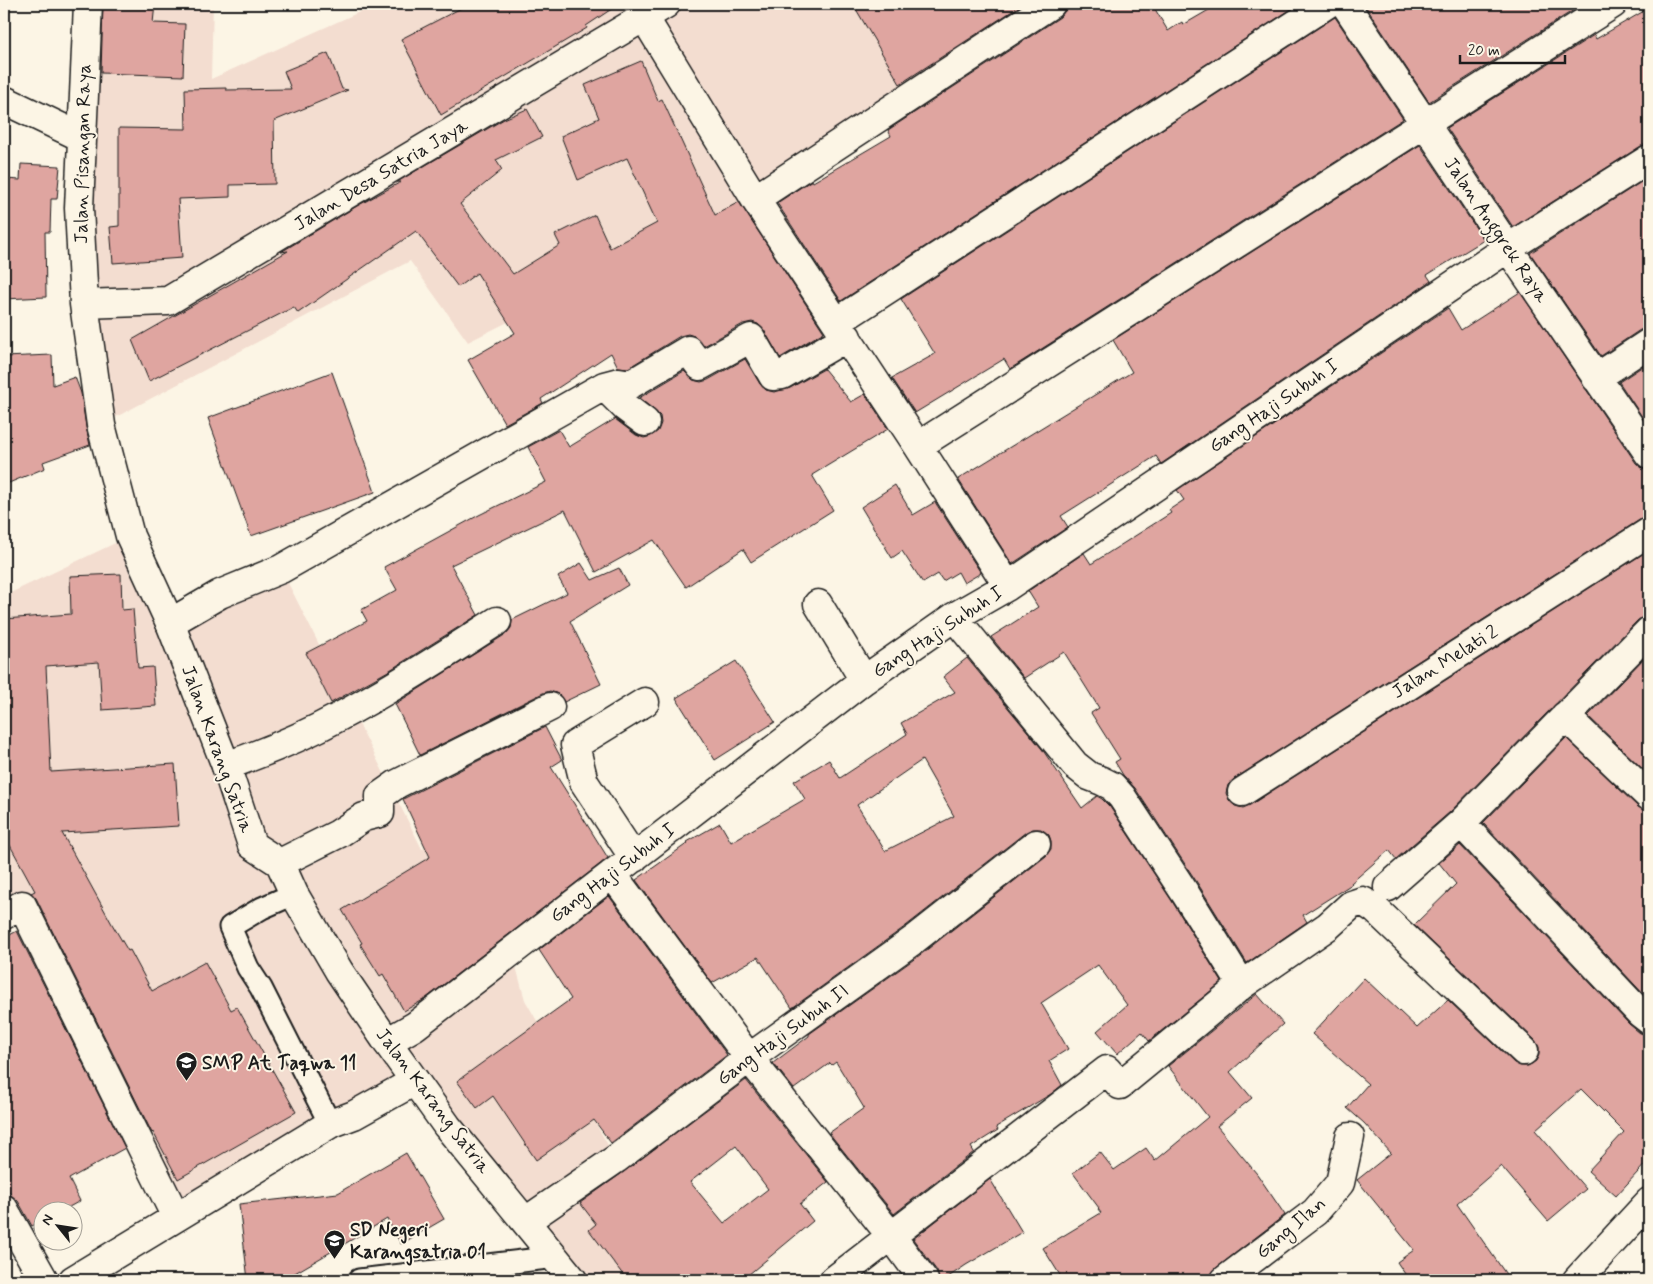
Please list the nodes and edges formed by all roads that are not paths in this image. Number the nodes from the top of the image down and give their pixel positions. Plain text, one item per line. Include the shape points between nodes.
1 (88, 4) edge
2 (1050, 4) edge
3 (1327, 4) edge
4 (1345, 4) edge
5 (1613, 4) edge
6 (657, 8) edge
7 (4, 100) edge
8 (1425, 124) junction
9 (81, 137) junction
10 (1649, 159) edge
11 (755, 199) junction
12 (1508, 248) junction
13 (84, 304) junction
14 (842, 329) junction
15 (1649, 344) edge
16 (1596, 378) junction
17 (604, 386) junction
18 (645, 422) dead end
19 (918, 446) junction
20 (1649, 454) edge
21 (1649, 532) edge
22 (1008, 586) junction
23 (818, 604) dead end
24 (954, 616) junction
25 (497, 621) dead end
26 (170, 623) junction
27 (1649, 631) edge
28 (864, 680) junction
29 (645, 702) dead end
30 (550, 707) dead end
31 (1566, 716) junction
32 (226, 766) junction
33 (1242, 792) dead end
34 (1649, 796) edge
35 (1461, 822) junction
36 (1036, 844) dead end
37 (634, 858) junction
38 (280, 863) junction
39 (612, 874) junction
40 (1388, 887) dead end
41 (294, 894) junction
42 (4, 915) edge
43 (1242, 985) junction
44 (1649, 1020) edge
45 (387, 1042) junction
46 (1524, 1051) dead end
47 (749, 1058) junction
48 (415, 1081) junction
49 (330, 1124) junction
50 (1350, 1137) dead end
51 (1649, 1202) edge
52 (4, 1209) edge
53 (176, 1217) junction
54 (526, 1221) junction
55 (892, 1237) junction
56 (556, 1258) junction
57 (44, 1280) edge
58 (73, 1280) edge
59 (359, 1280) edge
60 (573, 1280) edge
61 (834, 1280) edge
62 (924, 1280) edge
63 (1225, 1280) edge
64 (1577, 1280) edge

1 - 9 street, Jalan Pisangan Raya
2 - 11 street
3 - 14 street
4 - 8 street, Jalan Anggrek Raya
5 - 8 street
6 - 11 street
6 - 13 street, Jalan Desa Satria Jaya via 168,301
7 - 9 street
8 - 12 street, Jalan Anggrek Raya
8 - 19 street
9 - 13 street, Jalan Pisangan Raya via 79,208
10 - 12 street, Gang Haji Subuh I
11 - 14 street
12 - 16 street, Jalan Anggrek Raya
12 - 22 street, Gang Haji Subuh I
13 - 26 street, Jalan Karang Satria via 101,425 130,536
14 - 17 street via 782,375 773,376 751,338 700,366 688,350 631,384 619,382
14 - 19 street
15 - 16 street
16 - 20 street, Jalan Anggrek Raya
17 - 18 street
17 - 26 street via 281,569 220,594
19 - 22 street
21 - 33 street, Jalan Melati 2
22 - 24 street, Gang Haji Subuh I
23 - 28 street
24 - 28 street, Gang Haji Subuh I
24 - 43 street via 1075,765 1089,776 1112,786 1122,797
25 - 32 street via 337,718 258,755
26 - 32 street, Jalan Karang Satria
27 - 31 street
28 - 37 street, Gang Haji Subuh I
29 - 37 street via 575,746 584,782
30 - 38 street via 397,784 380,796 380,813 364,817
31 - 34 street
31 - 35 street
32 - 38 street, Jalan Karang Satria via 252,845
35 - 40 street
35 - 44 street
36 - 47 street, Gang Haji Subuh II via 915,940
37 - 39 street, Gang Haji Subuh I
38 - 41 street, Jalan Karang Satria
39 - 45 street, Gang Haji Subuh I via 415,1026
39 - 47 street
41 - 45 street, Jalan Karang Satria via 339,971
41 - 49 lane via 230,927 248,968
42 - 53 street via 22,905
43 - 46 street via 1328,926 1351,905 1363,901
43 - 55 street via 1120,1085 1107,1070
45 - 48 street, Jalan Karang Satria
47 - 54 street, Gang Haji Subuh II via 616,1160
47 - 55 street
48 - 49 street via 354,1115
48 - 54 street, Jalan Karang Satria via 447,1126
49 - 53 street
50 - 63 street, Gang Ilan via 1340,1183 1315,1212
51 - 64 street
52 - 57 street
53 - 58 street
54 - 56 street, Jalan Karang Satria
55 - 61 street
55 - 62 street
56 - 59 lane
56 - 60 street, Jalan Karang Satria

